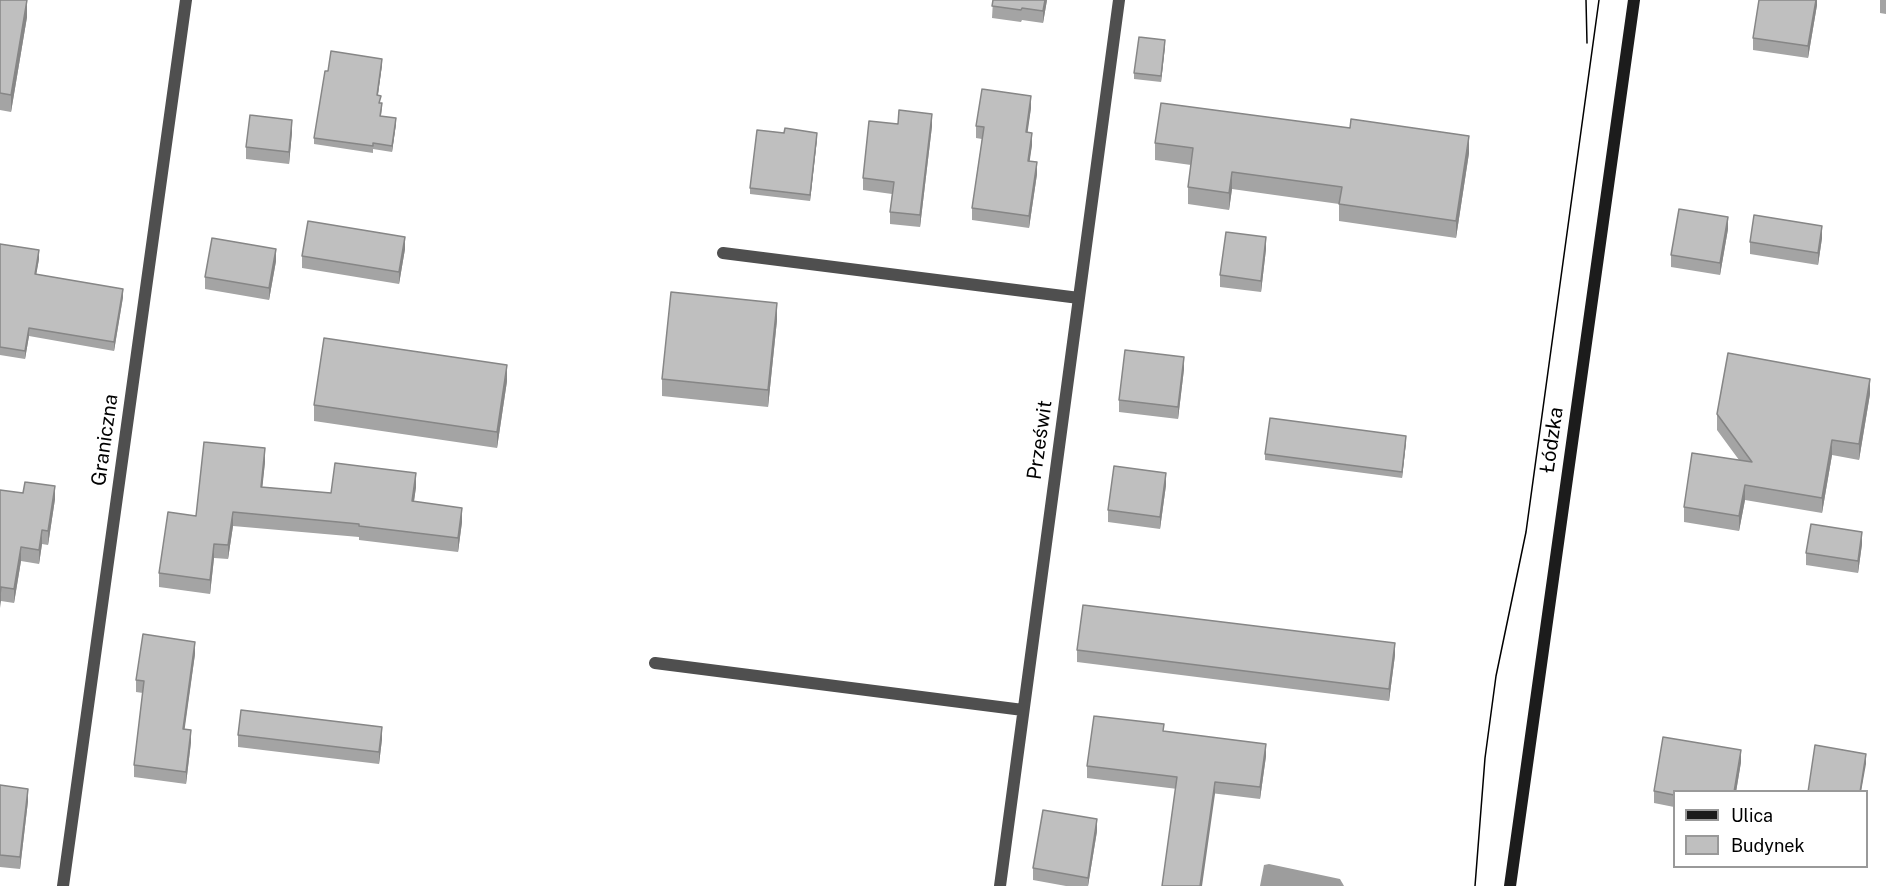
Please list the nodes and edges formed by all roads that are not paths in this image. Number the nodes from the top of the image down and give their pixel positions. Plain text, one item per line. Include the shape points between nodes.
1 (186, 0) edge
2 (1119, 0) edge
3 (1634, 0) edge
4 (723, 253) dead end
5 (1079, 298) junction
6 (655, 663) dead end
7 (1023, 710) junction
8 (63, 886) edge
9 (1000, 886) edge
10 (1510, 886) edge

1 - 8 street, Graniczna
2 - 5 street, Prześwit
3 - 10 main road, Łódzka
4 - 5 street
5 - 7 street, Prześwit
6 - 7 street
7 - 9 street, Prześwit

